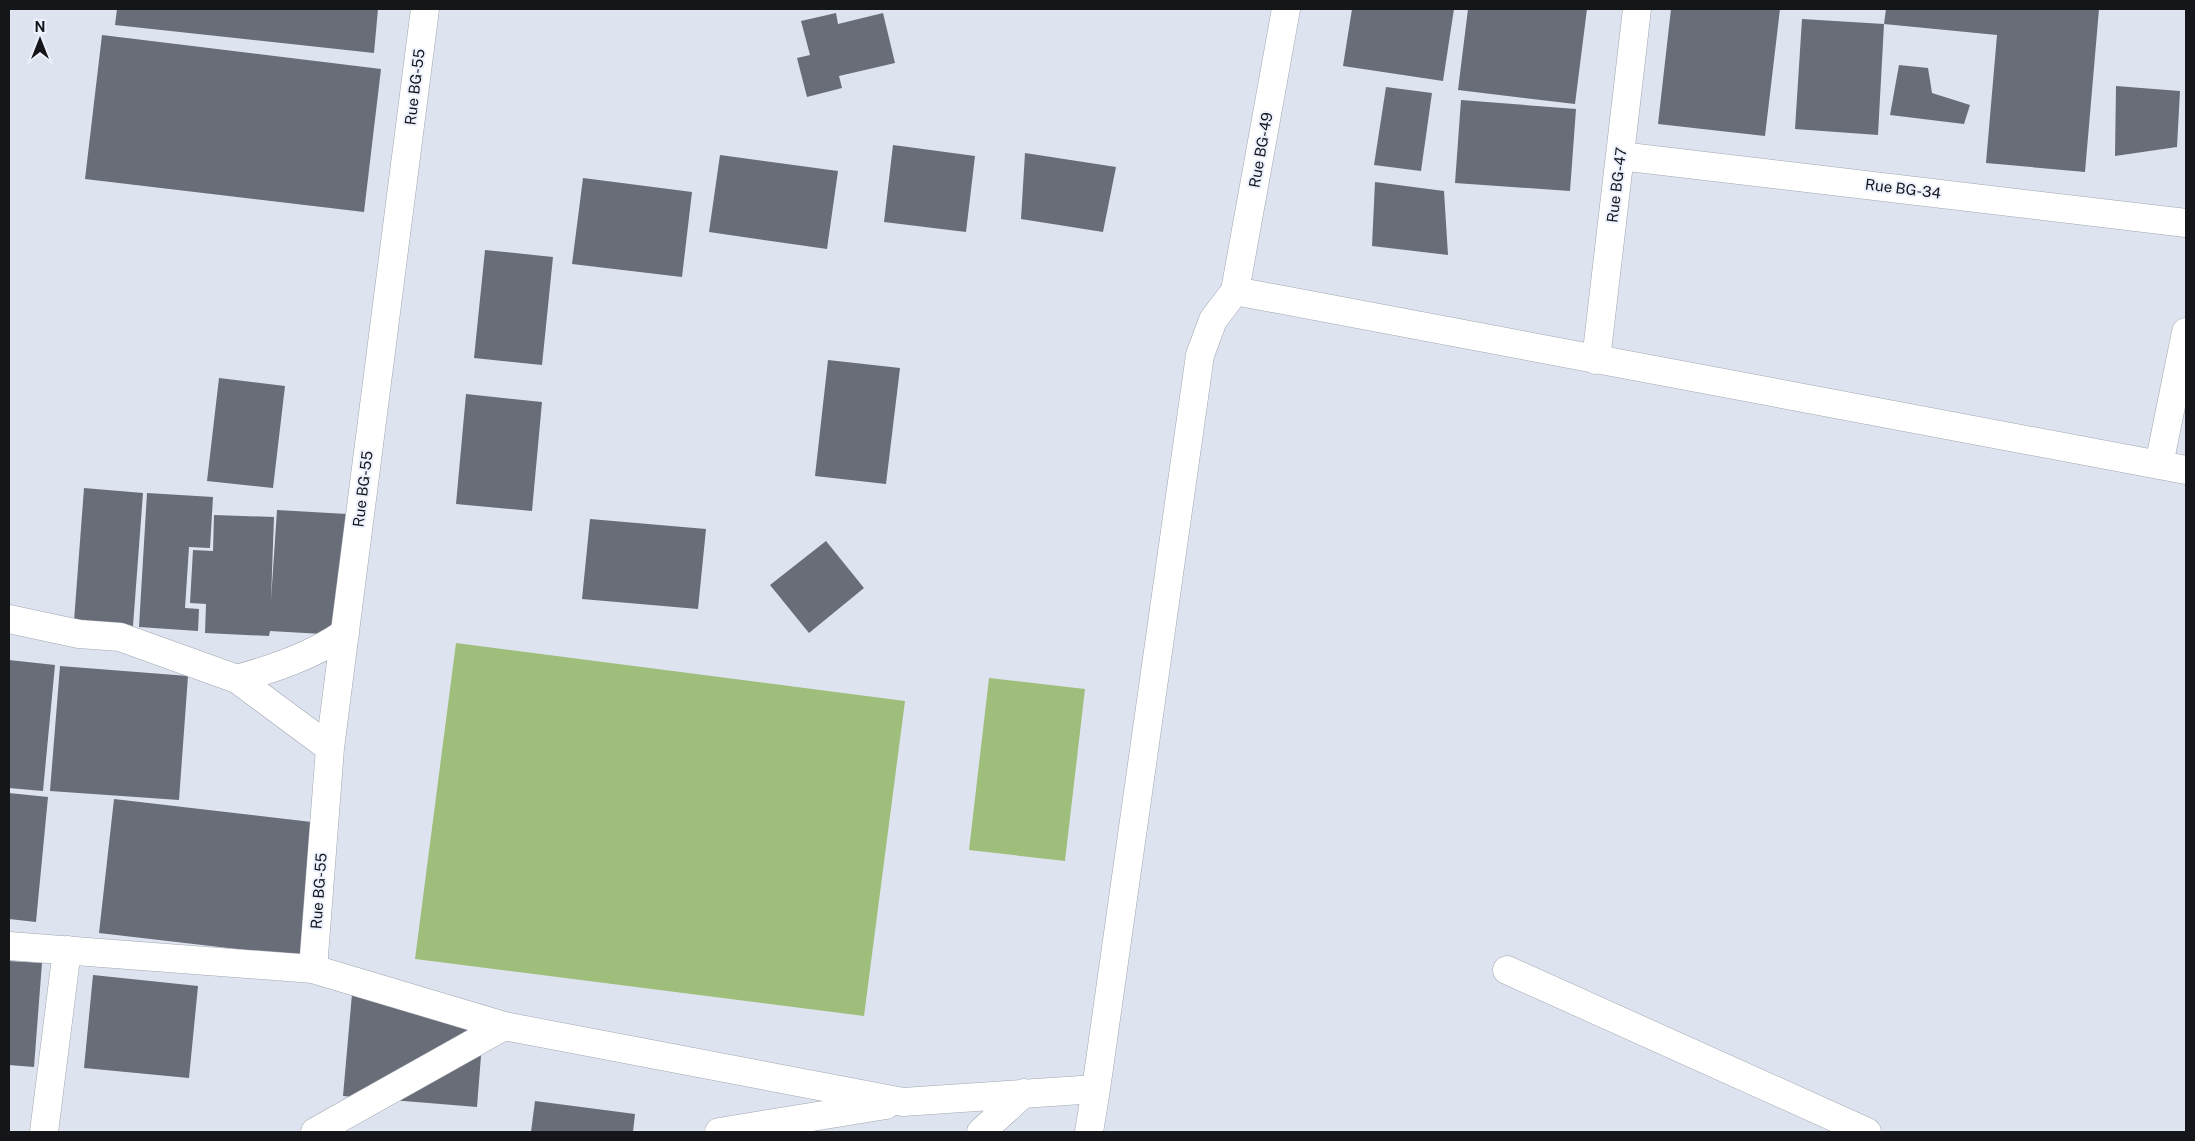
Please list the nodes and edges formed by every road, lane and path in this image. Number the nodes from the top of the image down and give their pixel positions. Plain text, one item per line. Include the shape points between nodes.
1 (424, 9) edge
2 (1286, 9) edge
3 (1637, 9) edge
4 (1620, 156) junction
5 (2186, 223) edge
6 (1235, 291) junction
7 (2186, 332) edge
8 (1596, 360) junction
9 (2159, 465) junction
10 (2186, 470) edge
11 (9, 619) edge
12 (345, 633) junction
13 (237, 679) junction
14 (330, 748) junction
15 (9, 946) edge
16 (67, 950) junction
17 (313, 970) junction
18 (1507, 970) dead end
19 (504, 1026) junction
20 (1096, 1089) junction
21 (1024, 1093) junction
22 (903, 1102) junction
23 (44, 1132) edge
24 (315, 1132) edge
25 (719, 1132) edge
26 (981, 1132) edge
27 (1089, 1132) edge
28 (1867, 1132) edge

1 - 12 street, Rue BG-55
2 - 6 street, Rue BG-49
3 - 4 street, Rue BG-47
4 - 5 street, Rue BG-34
4 - 8 street, Rue BG-47
6 - 8 street
6 - 20 street via 1214,320 1200,354
7 - 9 street
8 - 9 street
9 - 10 street
11 - 13 street via 79,634 120,637
12 - 13 street via 286,664
12 - 14 street, Rue BG-55
13 - 14 street
14 - 17 street, Rue BG-55
15 - 16 street
16 - 17 street
16 - 23 street
17 - 19 street
18 - 28 street
19 - 22 street
19 - 24 street
20 - 21 street
20 - 27 street
21 - 22 street
21 - 26 street
22 - 25 street

